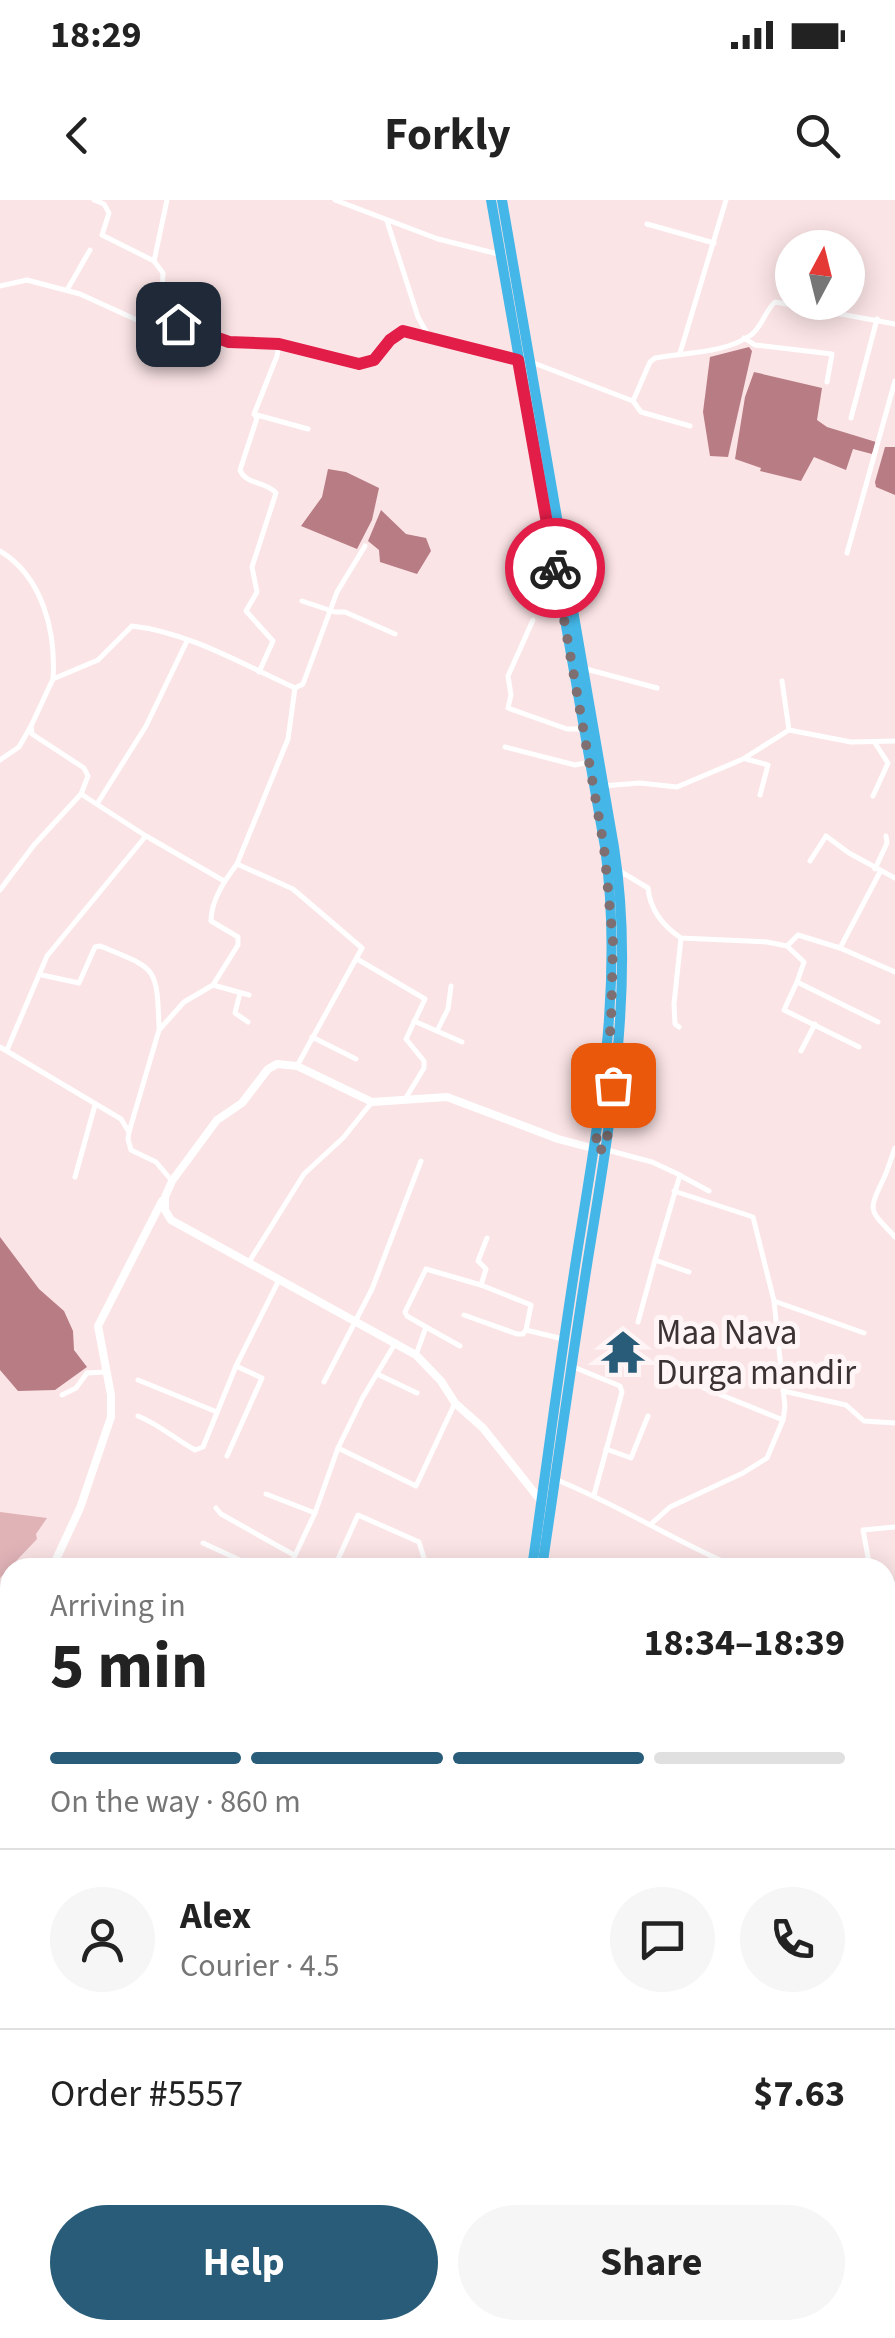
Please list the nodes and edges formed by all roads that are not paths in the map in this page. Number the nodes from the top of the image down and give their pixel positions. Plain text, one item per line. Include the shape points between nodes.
1 (94, 200) edge
2 (166, 200) edge
3 (335, 200) edge
4 (492, 200) edge
5 (502, 200) edge
6 (726, 200) edge
7 (385, 219) junction
8 (647, 224) dead end
9 (714, 243) junction
10 (90, 250) dead end
11 (501, 255) junction
12 (154, 261) junction
13 (0, 286) edge
14 (68, 290) junction
15 (878, 319) junction
16 (161, 322) junction
17 (895, 324) edge
18 (428, 335) junction
19 (744, 338) junction
20 (279, 344) junction
21 (680, 354) junction
22 (523, 360) junction
23 (895, 381) edge
24 (827, 382) dead end
25 (632, 401) junction
26 (254, 414) junction
27 (852, 418) dead end
28 (690, 426) dead end
29 (308, 429) dead end
30 (365, 546) dead end
31 (0, 551) edge
32 (847, 553) dead end
33 (302, 600) dead end
34 (330, 610) junction
35 (533, 620) dead end
36 (396, 634) dead end
37 (188, 640) junction
38 (578, 670) junction
39 (259, 672) junction
40 (53, 679) junction
41 (782, 681) dead end
42 (295, 688) junction
43 (657, 688) dead end
44 (32, 726) junction
45 (584, 729) junction
46 (788, 730) junction
47 (895, 741) edge
48 (875, 743) junction
49 (505, 748) dead end
50 (743, 758) junction
51 (0, 760) edge
52 (590, 762) junction
53 (888, 763) junction
54 (895, 768) edge
55 (598, 786) junction
56 (81, 794) junction
57 (760, 795) dead end
58 (874, 796) dead end
59 (97, 804) junction
60 (146, 836) junction
61 (886, 836) dead end
62 (810, 861) dead end
63 (237, 864) junction
64 (618, 870) junction
65 (878, 870) junction
66 (895, 878) edge
67 (224, 881) junction
68 (0, 890) edge
69 (681, 938) junction
70 (786, 946) junction
71 (840, 948) junction
72 (357, 959) junction
73 (895, 972) edge
74 (42, 974) junction
75 (796, 982) junction
76 (213, 985) junction
77 (450, 986) dead end
78 (240, 993) junction
79 (249, 995) dead end
80 (248, 1022) dead end
81 (414, 1022) junction
82 (878, 1022) dead end
83 (815, 1024) junction
84 (678, 1026) dead end
85 (159, 1030) junction
86 (438, 1031) junction
87 (312, 1038) junction
88 (462, 1042) dead end
89 (0, 1047) edge
90 (859, 1047) dead end
91 (8, 1050) junction
92 (801, 1051) dead end
93 (356, 1059) dead end
94 (297, 1066) junction
95 (372, 1102) junction
96 (404, 1102) junction
97 (95, 1105) junction
98 (130, 1132) junction
99 (895, 1148) edge
100 (600, 1149) junction
101 (421, 1161) dead end
102 (680, 1175) junction
103 (75, 1177) dead end
104 (172, 1181) junction
105 (674, 1191) junction
106 (709, 1191) dead end
107 (164, 1197) junction
108 (895, 1237) edge
109 (487, 1238) dead end
110 (655, 1260) junction
111 (247, 1264) junction
112 (689, 1272) dead end
113 (278, 1280) junction
114 (481, 1285) junction
115 (774, 1302) junction
116 (464, 1315) dead end
117 (356, 1319) junction
118 (638, 1322) dead end
119 (426, 1327) junction
120 (526, 1330) junction
121 (864, 1333) dead end
122 (566, 1340) junction
123 (396, 1342) junction
124 (460, 1346) dead end
125 (416, 1355) junction
126 (236, 1366) junction
127 (571, 1366) junction
128 (104, 1372) junction
129 (378, 1374) junction
130 (138, 1380) dead end
131 (324, 1382) dead end
132 (704, 1388) dead end
133 (784, 1392) junction
134 (417, 1393) dead end
135 (62, 1395) dead end
136 (455, 1403) junction
137 (217, 1412) junction
138 (138, 1416) dead end
139 (648, 1416) dead end
140 (783, 1420) junction
141 (895, 1423) edge
142 (338, 1448) junction
143 (606, 1449) junction
144 (227, 1456) dead end
145 (553, 1478) junction
146 (266, 1494) dead end
147 (594, 1494) junction
148 (542, 1501) junction
149 (216, 1508) dead end
150 (314, 1513) junction
151 (650, 1524) junction
152 (895, 1527) edge
153 (203, 1543) dead end
154 (295, 1556) joint
155 (57, 1558) edge
156 (235, 1558) edge
157 (339, 1558) edge
158 (424, 1558) edge
159 (533, 1558) edge
160 (543, 1558) edge
161 (718, 1558) edge
162 (868, 1558) edge

1 - 12 street via 109,213 102,235
2 - 12 street
3 - 7 street
4 - 11 highway
5 - 22 highway
6 - 9 street
7 - 11 street
7 - 18 street
8 - 9 street
9 - 21 street
10 - 14 street
11 - 22 highway
12 - 16 street via 162,273
13 - 14 street via 28,280
14 - 16 street via 137,320
15 - 17 street
15 - 19 street via 775,302
15 - 27 street
16 - 20 street via 229,342
18 - 20 street via 403,331 374,360 359,364
18 - 22 street
19 - 21 street
19 - 24 street via 832,354
20 - 26 street
21 - 25 street via 650,362
22 - 25 street
22 - 38 highway
23 - 32 street
25 - 28 street via 642,412
26 - 29 street
26 - 39 street via 240,470 276,492 252,567 257,592 246,611 273,641
30 - 34 street
31 - 40 street via 33,584 46,613
33 - 34 street
34 - 36 street
34 - 42 street via 303,684
35 - 45 street via 508,676 508,708
37 - 39 street
37 - 40 street via 132,626 98,660
37 - 59 street via 146,726
38 - 43 street
38 - 45 highway
38 - 55 highway
39 - 42 street
40 - 44 street
41 - 46 street
42 - 63 street via 288,739
44 - 51 street
44 - 56 street via 32,734 84,768
45 - 52 highway
46 - 48 street
46 - 50 street
47 - 48 street
48 - 53 street
49 - 52 street via 576,765
50 - 55 street via 677,787
50 - 57 street via 768,766
52 - 55 highway
53 - 54 street
53 - 58 street
55 - 64 highway
55 - 100 highway via 613,942
56 - 59 street
56 - 68 street
59 - 60 street
60 - 67 street
60 - 74 street via 60,938
61 - 65 street
62 - 65 street via 826,836
63 - 67 street
63 - 72 street via 293,889 362,948
64 - 69 street via 648,888 655,912
64 - 100 highway via 622,992
65 - 66 street
65 - 71 street
67 - 76 street via 210,915 238,937 238,945
69 - 70 street
69 - 84 street
70 - 71 street via 798,935
70 - 75 street via 804,962
71 - 73 street
72 - 81 street via 424,999
72 - 87 street
74 - 85 street via 79,984 95,946 139,961 157,982
74 - 91 street
75 - 82 street
75 - 83 street via 784,1010
76 - 78 street
76 - 85 street via 178,1007
77 - 86 street
78 - 79 street
78 - 80 street via 235,1014
81 - 86 street
81 - 96 street via 406,1039 424,1068
83 - 90 street
83 - 92 street
85 - 98 street
86 - 88 street
87 - 93 street
87 - 94 street
89 - 91 street
91 - 97 street
94 - 95 main road
94 - 104 main road via 271,1066 217,1120
95 - 96 main road
95 - 111 street via 304,1174
96 - 100 main road via 447,1097
97 - 98 street
97 - 103 street
98 - 104 street via 131,1150 156,1162
99 - 108 street via 872,1208
100 - 102 street
100 - 122 highway
100 - 127 highway
101 - 117 street
102 - 105 street
102 - 106 street
104 - 107 main road
105 - 110 street
105 - 115 street via 753,1217
107 - 111 main road via 171,1220
107 - 128 main road via 98,1326
109 - 114 street via 477,1259 486,1269
110 - 112 street
110 - 118 street
111 - 113 main road
113 - 117 main road
113 - 126 street
114 - 119 street via 426,1269 405,1314
114 - 120 street via 531,1305
115 - 121 street
115 - 133 street
116 - 120 street via 517,1334
117 - 123 main road
117 - 131 street
119 - 124 street
119 - 125 street
120 - 122 street
122 - 148 highway
123 - 125 main road
123 - 129 street
125 - 136 main road
126 - 137 street
126 - 144 street via 262,1378
127 - 143 street via 620,1386
127 - 145 highway
128 - 135 street via 87,1373
128 - 155 main road via 111,1418
129 - 134 street
129 - 142 street
130 - 137 street
132 - 140 street
133 - 140 street
133 - 141 street via 846,1405 864,1421
136 - 142 street via 416,1486
136 - 148 main road
137 - 138 street via 195,1450
139 - 143 street via 631,1458
140 - 151 street via 767,1458 670,1506
142 - 150 street
143 - 147 street
145 - 147 street
145 - 160 highway
146 - 150 street
147 - 151 street
148 - 159 highway
149 - 154 street
150 - 154 street
151 - 161 street
152 - 162 street via 863,1530
153 - 156 street
157 - 158 street via 358,1516 419,1542

